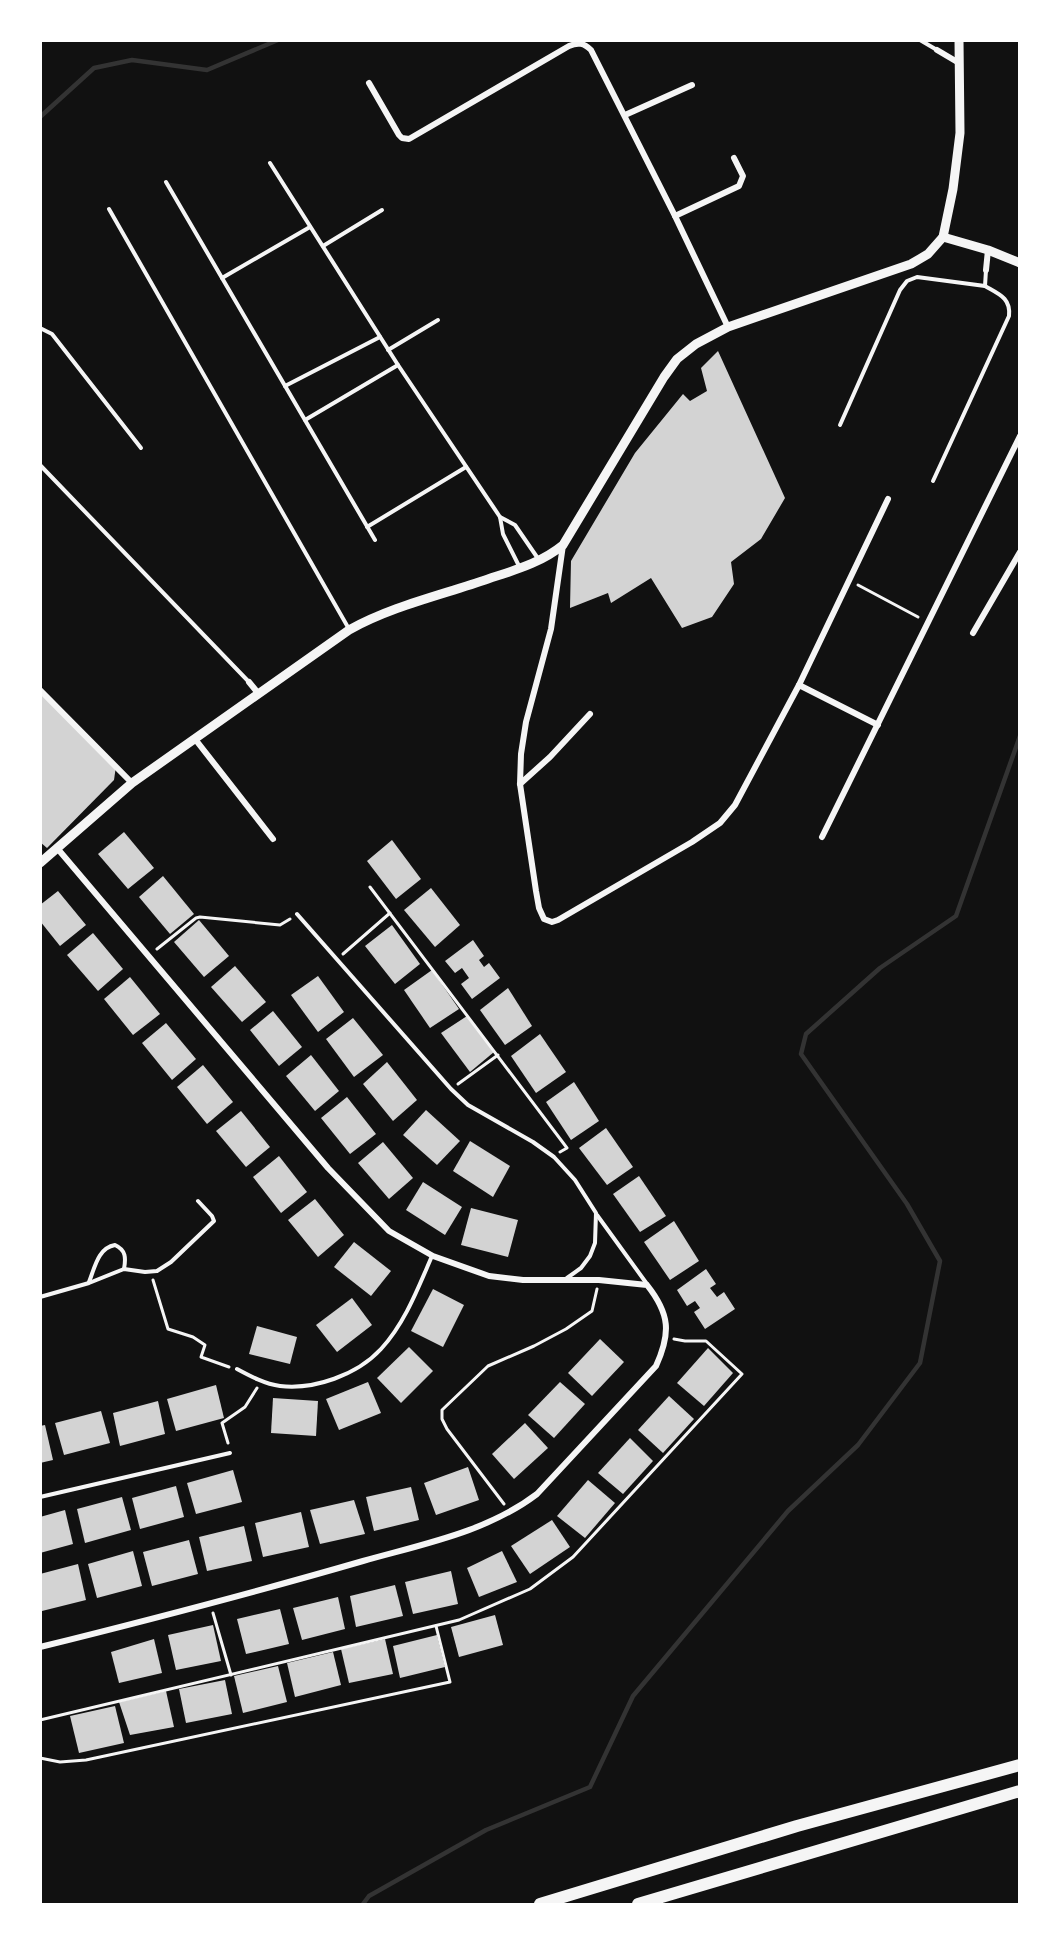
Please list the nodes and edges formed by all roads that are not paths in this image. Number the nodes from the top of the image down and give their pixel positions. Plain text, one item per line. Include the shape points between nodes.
1 (920, 40) edge
2 (959, 40) edge
3 (937, 50) joint
4 (959, 63) junction
5 (369, 83) dead end
6 (692, 84) dead end
7 (625, 116) junction
8 (734, 158) dead end
9 (270, 163) dead end
10 (166, 182) dead end
11 (109, 209) dead end
12 (382, 210) dead end
13 (675, 216) junction
14 (310, 227) junction
15 (943, 237) junction
16 (323, 246) junction
17 (988, 250) junction
18 (1020, 263) edge
19 (986, 270) joint
20 (222, 278) junction
21 (986, 286) junction
22 (438, 320) dead end
23 (728, 327) junction
24 (40, 328) edge
25 (380, 337) junction
26 (388, 350) junction
27 (398, 365) junction
28 (285, 386) junction
29 (305, 420) junction
30 (840, 425) dead end
31 (1020, 436) edge
32 (141, 448) dead end
33 (40, 465) edge
34 (466, 467) junction
35 (933, 482) dead end
36 (888, 498) dead end
37 (500, 517) junction
38 (367, 527) junction
39 (375, 540) dead end
40 (563, 545) junction
41 (1020, 552) edge
42 (540, 561) junction
43 (520, 569) junction
44 (349, 630) junction
45 (973, 633) dead end
46 (249, 682) joint
47 (799, 686) junction
48 (40, 690) edge
49 (258, 693) junction
50 (590, 714) dead end
51 (878, 725) junction
52 (195, 739) junction
53 (132, 783) junction
54 (520, 784) junction
55 (822, 837) dead end
56 (273, 839) dead end
57 (57, 848) junction
58 (40, 862) edge
59 (297, 914) road end
60 (198, 1201) dead end
61 (596, 1213) junction
62 (433, 1256) junction
63 (124, 1269) junction
64 (564, 1281) junction
65 (89, 1283) junction
66 (648, 1285) junction
67 (40, 1298) edge
68 (237, 1369) road end
69 (230, 1453) road end
70 (40, 1497) edge
71 (40, 1647) edge
72 (1020, 1766) edge
73 (1020, 1791) edge
74 (540, 1905) edge
75 (638, 1905) edge

1 - 3 lane
2 - 4 street
3 - 4 street
4 - 15 street via 960,133
5 - 7 street via 399,135 409,139 569,46 582,44 591,50
6 - 7 street
7 - 13 street
8 - 13 street via 743,176 739,186
9 - 14 lane
10 - 20 lane
11 - 44 lane
12 - 16 lane
13 - 23 street
14 - 16 lane
14 - 20 lane
15 - 17 street
15 - 23 street via 928,254 911,264
16 - 25 lane
17 - 18 street
17 - 19 street
19 - 21 lane
20 - 28 lane
21 - 30 lane via 917,277 907,281
21 - 35 lane via 1004,296 1009,316
22 - 26 lane
23 - 40 street via 677,359
24 - 32 lane via 52,334
25 - 26 lane
25 - 28 lane
26 - 27 lane
27 - 29 lane
27 - 34 lane
28 - 29 lane
29 - 38 lane
31 - 51 street
33 - 46 lane
34 - 37 lane
34 - 38 lane
36 - 47 street
37 - 42 lane via 515,525
37 - 43 lane via 503,534
38 - 39 lane
40 - 42 street
40 - 54 street via 551,629 526,722
41 - 45 street
42 - 43 street
43 - 44 street via 388,612
44 - 49 street
46 - 49 street
47 - 51 street
47 - 54 street via 735,805 720,823 558,920 541,917
48 - 53 street
49 - 52 street
50 - 54 street
51 - 55 street
52 - 53 street
52 - 56 street
53 - 57 street
57 - 58 street
57 - 62 street via 328,1168 389,1231
59 - 61 lane via 451,1089 468,1105 554,1157
60 - 63 lane via 214,1221 171,1262 158,1271
61 - 64 lane via 595,1243 590,1256
61 - 66 lane
62 - 64 street via 489,1276
62 - 68 lane via 399,1325 369,1360 329,1381 306,1386 279,1386
63 - 65 lane
63 - 65 lane via 123,1251 116,1245 106,1248
64 - 66 street
65 - 67 lane
66 - 71 street via 666,1321 667,1337 656,1366 537,1494 510,1512 463,1533 211,1605
69 - 70 lane
72 - 74 highway via 797,1826
73 - 75 highway

